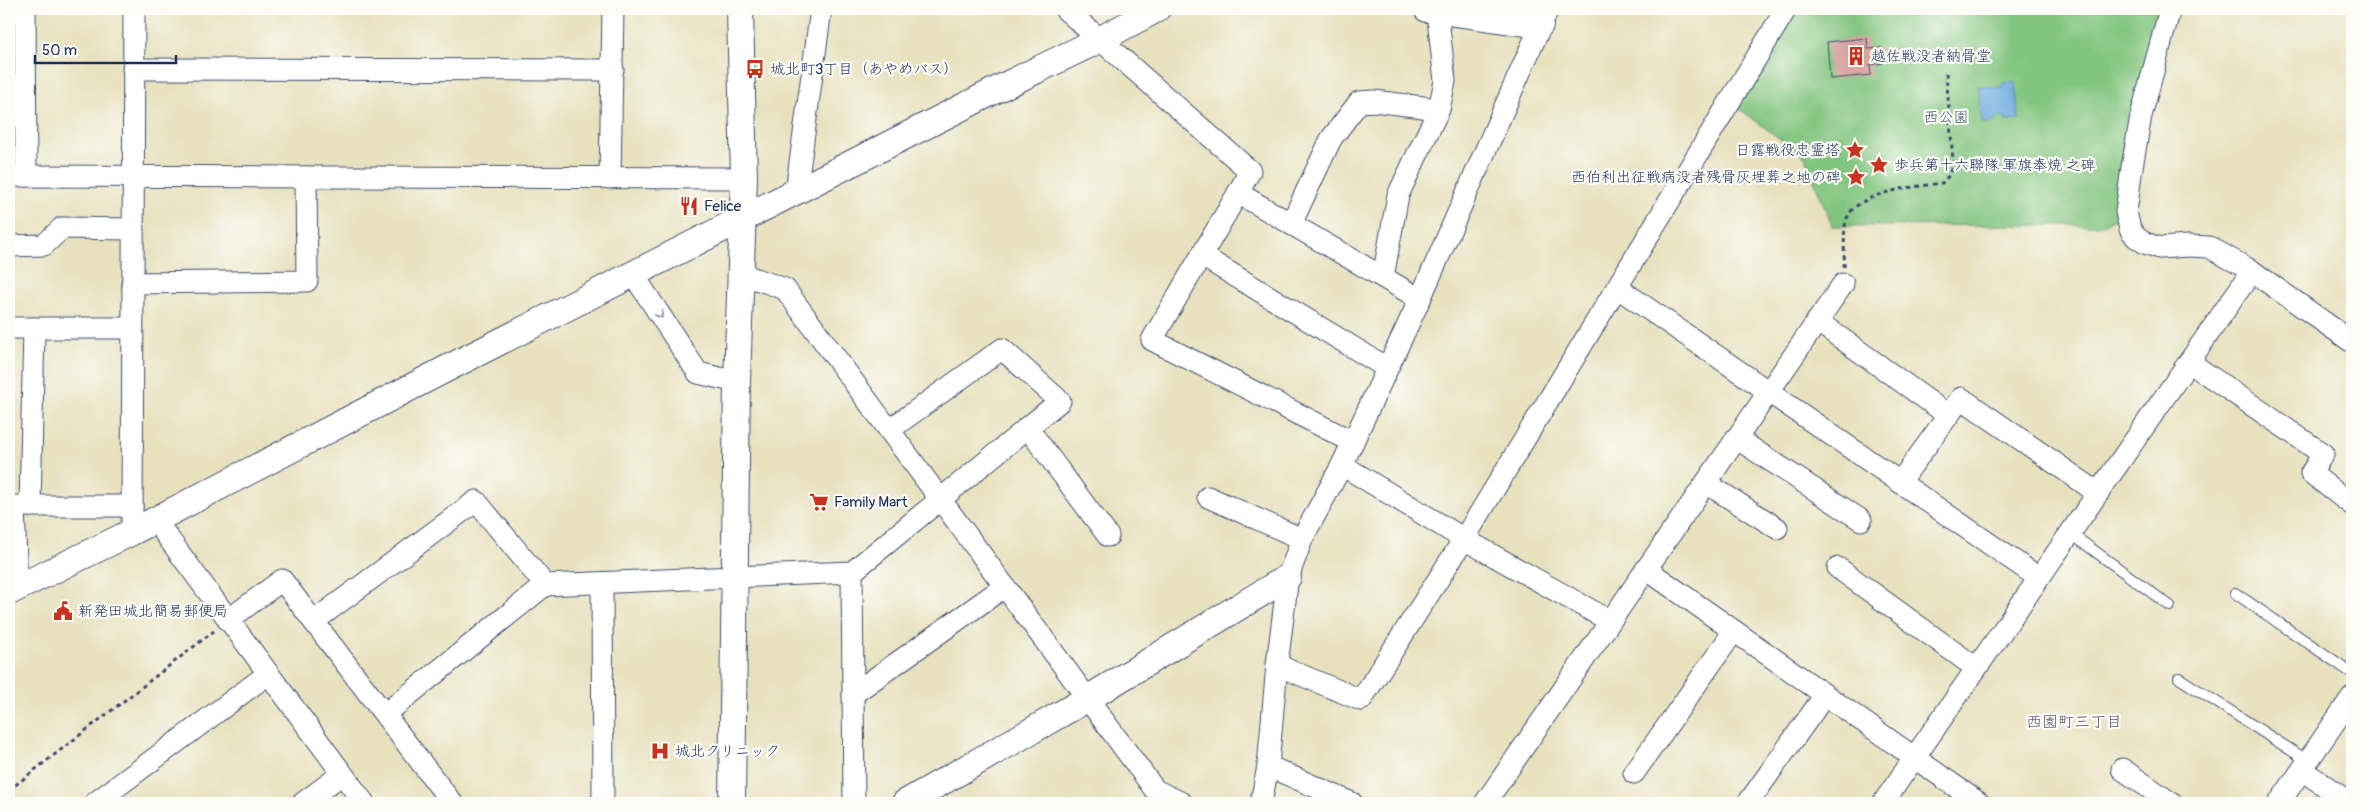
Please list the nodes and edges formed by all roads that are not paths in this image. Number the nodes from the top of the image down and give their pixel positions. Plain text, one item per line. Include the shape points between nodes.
1 (25, 9) edge
2 (134, 9) edge
3 (613, 9) edge
4 (740, 9) edge
5 (821, 9) edge
6 (1065, 9) edge
7 (1157, 9) edge
8 (1432, 9) edge
9 (1786, 9) edge
10 (2170, 9) edge
11 (1544, 17) edge
12 (1102, 40) junction
13 (133, 69) junction
14 (612, 70) junction
15 (1439, 109) junction
16 (17, 176) edge
17 (133, 177) junction
18 (306, 177) junction
19 (610, 178) junction
20 (744, 178) junction
21 (796, 192) junction
22 (1238, 193) junction
23 (743, 218) junction
24 (1291, 224) junction
25 (132, 229) junction
26 (9, 246) edge
27 (1202, 256) junction
28 (2252, 271) junction
29 (739, 273) junction
30 (633, 274) junction
31 (1383, 277) junction
32 (132, 283) junction
33 (1843, 284) road end
34 (1618, 288) junction
35 (1420, 299) junction
36 (1817, 322) junction
37 (9, 328) edge
38 (34, 328) junction
39 (132, 328) junction
40 (2352, 342) edge
41 (2189, 362) junction
42 (1387, 368) junction
43 (737, 382) junction
44 (1769, 392) junction
45 (1948, 415) junction
46 (1027, 427) junction
47 (889, 430) junction
48 (1736, 438) junction
49 (1353, 442) junction
50 (1342, 465) junction
51 (1900, 482) junction
52 (1706, 483) junction
53 (2098, 493) junction
54 (1208, 497) dead end
55 (939, 498) junction
56 (2352, 505) edge
57 (18, 506) edge
58 (132, 506) junction
59 (155, 520) junction
60 (1861, 520) dead end
61 (1777, 528) dead end
62 (132, 532) junction
63 (2070, 533) junction
64 (1108, 536) dead end
65 (1302, 539) junction
66 (1464, 539) junction
67 (1838, 568) dead end
68 (1646, 569) junction
69 (852, 572) junction
70 (736, 576) junction
71 (1288, 577) junction
72 (2039, 578) junction
73 (602, 582) junction
74 (545, 585) junction
75 (1004, 587) junction
76 (13, 590) edge
77 (2235, 593) dead end
78 (2170, 606) dead end
79 (228, 620) junction
80 (314, 621) junction
81 (1610, 621) junction
82 (1734, 631) junction
83 (1276, 665) junction
84 (1976, 668) junction
85 (2352, 673) edge
86 (268, 674) junction
87 (2179, 678) dead end
88 (853, 694) junction
89 (1825, 695) junction
90 (2352, 698) edge
91 (1087, 699) junction
92 (384, 714) junction
93 (1914, 758) junction
94 (2305, 765) junction
95 (1268, 766) junction
96 (2122, 770) dead end
97 (342, 774) junction
98 (1634, 774) dead end
99 (95, 803) edge
100 (303, 803) edge
101 (364, 803) edge
102 (452, 803) edge
103 (603, 803) edge
104 (732, 803) edge
105 (854, 803) edge
106 (905, 803) edge
107 (1182, 803) edge
108 (1261, 803) edge
109 (1352, 803) edge
110 (1485, 803) edge
111 (1748, 803) edge
112 (1883, 803) edge
113 (1979, 803) edge
114 (2172, 803) edge
115 (2279, 803) edge
116 (2350, 803) edge

1 - 16 street
2 - 13 street
3 - 14 street
4 - 20 street
5 - 21 street
6 - 12 street
7 - 12 street
8 - 11 street
8 - 15 street via 1445,81
9 - 34 street
10 - 28 street via 2141,116 2126,212 2130,229 2145,243 2160,248 2209,247
11 - 35 street
12 - 21 street
12 - 22 street via 1250,171
13 - 14 street
13 - 17 street
14 - 19 street
15 - 24 street via 1359,102 1331,139
15 - 31 street via 1398,195
16 - 17 street
17 - 18 street
17 - 25 street
18 - 19 street
18 - 32 street via 307,282
19 - 20 street
20 - 23 street
21 - 23 street
22 - 24 street
22 - 27 street
23 - 29 street
23 - 30 street
24 - 31 street
25 - 26 street via 62,228 44,245
25 - 32 street
27 - 42 street
27 - 49 street via 1152,340
28 - 40 street
28 - 41 street
29 - 43 street
29 - 47 street via 786,289
30 -> 43 street via 698,373
30 - 59 street
31 - 35 street
32 - 39 street
33 - 36 street
34 - 44 street
34 - 66 street
35 - 42 street
36 - 44 street
36 - 45 street
37 - 38 street
38 - 39 street
38 - 57 street
39 - 58 street
41 - 53 street
41 - 56 street via 2323,454 2311,473
42 - 49 street
43 - 70 street
44 - 48 street
44 - 51 street
45 - 51 street
45 - 53 street via 1961,398
46 - 47 street via 1060,401 1002,349
46 - 55 street
46 - 64 street
47 - 55 street
48 - 52 street
48 - 60 street
49 - 50 street
50 - 65 street
50 - 66 street
51 - 72 street
52 - 61 street
52 - 68 street
53 - 63 street
54 - 65 street
55 - 69 street
55 - 75 street
57 - 58 street
57 - 76 street
58 - 62 street
59 - 62 street
59 - 79 street
62 - 76 street
63 - 72 street
63 - 78 lane
65 - 71 street
66 - 81 street
66 - 83 street via 1361,700
67 - 84 street
68 - 81 street
68 - 82 street
69 - 70 street
69 - 88 street
70 - 73 street
70 - 104 street
71 - 83 street
71 - 91 street
72 - 84 street
73 - 74 street
73 - 103 street
74 - 80 street via 476,501
74 - 92 street
75 - 88 street
75 - 91 street
77 - 85 lane
79 - 80 street via 282,580
79 - 86 street
80 - 92 street
81 - 110 street
82 - 89 street
82 - 98 street
83 - 95 street
84 - 93 street
86 - 97 street
86 - 99 street
87 - 94 lane
88 - 105 street
89 - 93 street
89 - 111 street
90 - 94 street
91 - 106 street
91 - 107 street via 1154,790
92 - 102 street
93 - 112 street
93 - 113 street
94 - 115 street
94 - 116 street
95 - 108 street
95 - 109 street
96 - 114 street
97 - 100 street
97 - 101 street

